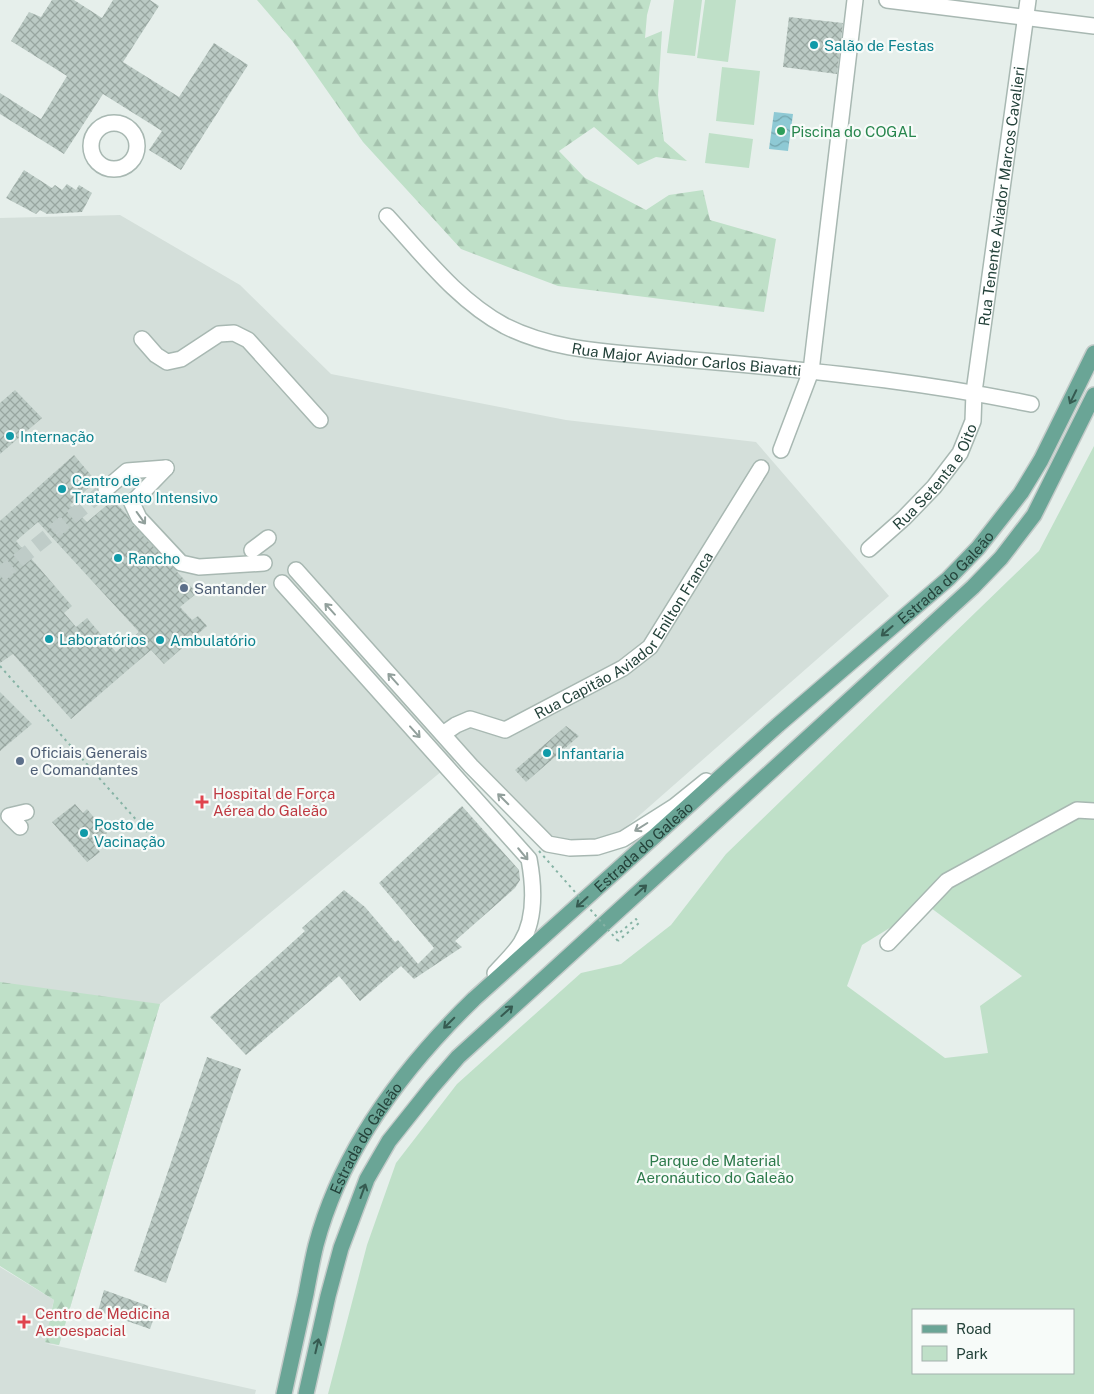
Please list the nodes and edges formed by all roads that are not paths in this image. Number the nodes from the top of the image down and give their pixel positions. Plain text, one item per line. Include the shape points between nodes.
1 (855, 0) edge
2 (887, 0) edge
3 (1028, 0) edge
4 (1025, 17) junction
5 (1094, 26) edge
6 (387, 216) dead end
7 (142, 340) dead end
8 (1094, 353) edge
9 (811, 371) junction
10 (974, 392) junction
11 (1094, 395) edge
12 (1031, 404) dead end
13 (320, 420) dead end
14 (781, 450) dead end
15 (762, 468) dead end
16 (106, 489) tunnel mouth
17 (268, 538) dead end
18 (869, 548) dead end
19 (252, 550) dead end
20 (264, 563) dead end
21 (296, 570) dead end
22 (282, 583) dead end
23 (778, 724) junction
24 (442, 734) junction
25 (4, 811) edge
26 (1094, 811) edge
27 (26, 812) dead end
28 (20, 828) dead end
29 (888, 943) dead end
30 (474, 999) junction
31 (284, 1394) edge
32 (306, 1394) edge

1 - 9 street
2 - 4 street
3 - 4 street, Rua Tenente Aviador Marcos Cavalieri
4 - 5 street
4 - 10 street, Rua Tenente Aviador Marcos Cavalieri
6 - 9 street, Rua Major Aviador Carlos Biavatti via 474,307 527,336 557,346 600,352
7 - 13 street via 167,362 181,360 219,334 234,333 248,340
8 -> 23 main road, Estrada do Galeão via 1041,460 1021,493 978,548 948,579
9 - 10 street, Rua Major Aviador Carlos Biavatti
9 - 14 street
10 - 12 street, Rua Major Aviador Carlos Biavatti
10 - 18 street, Rua Setenta e Oito via 973,421 960,453 928,493
32 -> 11 main road, Estrada do Galeão via 341,1248 368,1179 408,1116 465,1050 1001,558 1034,515
15 - 24 street, Rua Capitão Aviador Enilton Franca via 650,648 623,668 505,730 470,720
16 -> 20 street via 127,471 166,468 132,503 139,518 181,563 199,566
17 - 19 street
24 -> 21 street
22 -> 30 street via 529,859 533,878 529,922 521,942
23 -> 24 street via 675,806 623,839 598,847 570,848 548,844
23 -> 30 main road, Estrada do Galeão
25 - 27 street
25 - 28 street
26 - 29 street via 1077,810 946,881
30 -> 31 main road, Estrada do Galeão via 441,1031 390,1093 339,1180 316,1245

